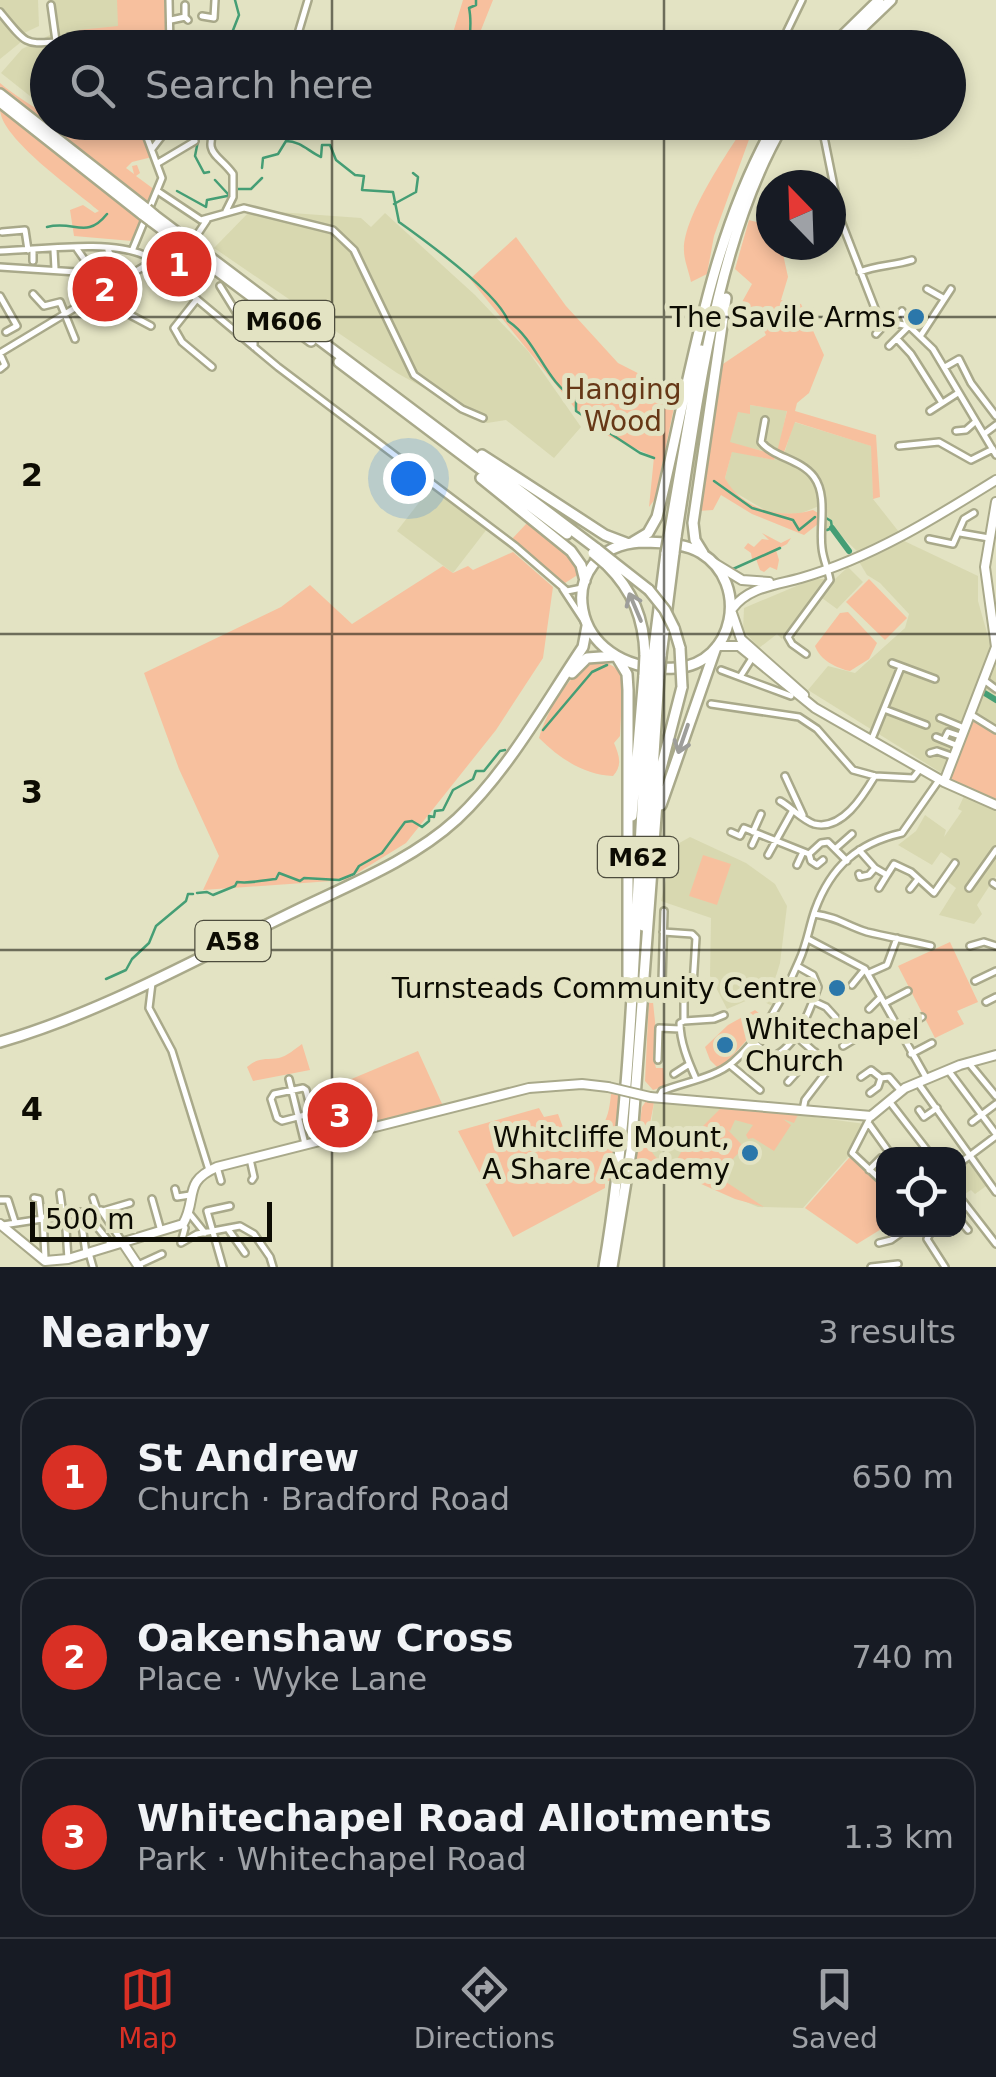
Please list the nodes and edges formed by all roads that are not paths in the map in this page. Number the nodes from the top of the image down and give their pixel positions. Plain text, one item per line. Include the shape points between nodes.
1 (169, 0) edge
2 (214, 0) edge
3 (308, 0) edge
4 (802, 0) edge
5 (878, 0) edge
6 (891, 0) edge
7 (185, 4) dead end
8 (51, 5) dead end
9 (0, 12) edge
10 (202, 16) dead end
11 (171, 20) junction
12 (54, 30) edge
13 (171, 30) edge
14 (299, 30) edge
15 (787, 30) edge
16 (848, 30) edge
17 (860, 30) edge
18 (30, 43) edge
19 (0, 94) edge
20 (0, 102) edge
21 (30, 118) edge
22 (30, 125) edge
23 (50, 140) edge
24 (57, 140) edge
25 (148, 140) edge
26 (159, 140) edge
27 (212, 140) edge
28 (767, 140) edge
29 (776, 140) edge
30 (824, 140) edge
31 (195, 141) dead end
32 (152, 149) junction
33 (158, 163) junction
34 (158, 192) junction
35 (226, 212) junction
36 (149, 215) junction
37 (207, 220) junction
38 (2, 232) edge
39 (200, 232) dead end
40 (736, 237) junction
41 (77, 249) junction
42 (107, 249) junction
43 (31, 250) junction
44 (54, 250) junction
45 (0, 251) edge
46 (132, 251) junction
47 (912, 260) dead end
48 (33, 261) dead end
49 (153, 262) junction
50 (3, 267) edge
51 (55, 270) junction
52 (860, 272) junction
53 (93, 273) junction
54 (715, 273) junction
55 (10, 278) dead end
56 (124, 278) junction
57 (220, 286) dead end
58 (105, 288) junction
59 (930, 288) dead end
60 (950, 290) dead end
61 (34, 294) dead end
62 (97, 294) junction
63 (0, 296) edge
64 (198, 298) junction
65 (943, 298) junction
66 (98, 308) dead end
67 (66, 313) junction
68 (889, 322) junction
69 (151, 326) dead end
70 (909, 326) junction
71 (6, 332) dead end
72 (876, 334) dead end
73 (921, 335) junction
74 (75, 338) dead end
75 (898, 339) junction
76 (254, 346) junction
77 (889, 346) dead end
78 (0, 354) edge
79 (944, 366) junction
80 (212, 367) dead end
81 (0, 369) edge
82 (958, 393) junction
83 (942, 404) junction
84 (930, 411) dead end
85 (996, 416) edge
86 (483, 418) dead end
87 (765, 420) dead end
88 (975, 422) junction
89 (416, 423) junction
90 (996, 424) edge
91 (956, 431) dead end
92 (984, 434) junction
93 (452, 440) junction
94 (899, 446) dead end
95 (994, 452) edge
96 (994, 481) edge
97 (662, 491) junction
98 (996, 493) edge
99 (996, 502) edge
100 (568, 510) junction
101 (974, 512) dead end
102 (994, 518) edge
103 (960, 532) junction
104 (673, 536) junction
105 (990, 538) junction
106 (929, 539) dead end
107 (631, 542) junction
108 (595, 551) junction
109 (708, 558) junction
110 (610, 563) junction
111 (827, 569) junction
112 (792, 580) junction
113 (560, 584) junction
114 (585, 585) junction
115 (732, 610) junction
116 (586, 625) junction
117 (717, 647) junction
118 (806, 654) dead end
119 (754, 655) junction
120 (653, 656) junction
121 (616, 657) junction
122 (892, 664) dead end
123 (901, 667) junction
124 (720, 670) dead end
125 (651, 676) junction
126 (740, 677) junction
127 (935, 680) dead end
128 (984, 680) junction
129 (996, 690) edge
130 (791, 696) dead end
131 (711, 704) dead end
132 (884, 709) junction
133 (970, 714) junction
134 (940, 718) dead end
135 (926, 726) dead end
136 (996, 730) edge
137 (961, 736) junction
138 (936, 737) dead end
139 (872, 741) junction
140 (930, 753) dead end
141 (954, 757) junction
142 (920, 769) junction
143 (785, 776) dead end
144 (875, 776) junction
145 (941, 781) junction
146 (780, 801) dead end
147 (996, 804) edge
148 (793, 810) junction
149 (762, 814) dead end
150 (803, 818) junction
151 (456, 819) junction
152 (731, 832) dead end
153 (755, 833) junction
154 (852, 834) dead end
155 (776, 841) junction
156 (752, 845) dead end
157 (835, 849) junction
158 (858, 850) junction
159 (996, 850) edge
160 (806, 853) junction
161 (768, 855) dead end
162 (824, 860) dead end
163 (847, 861) junction
164 (628, 864) junction
165 (954, 864) dead end
166 (797, 865) dead end
167 (875, 868) junction
168 (653, 871) junction
169 (859, 874) dead end
170 (887, 875) junction
171 (918, 878) junction
172 (879, 888) dead end
173 (969, 888) dead end
174 (910, 889) dead end
175 (934, 893) junction
176 (929, 901) dead end
177 (664, 912) dead end
178 (814, 914) junction
179 (663, 932) junction
180 (808, 938) junction
181 (896, 938) junction
182 (931, 946) dead end
183 (970, 946) dead end
184 (996, 946) edge
185 (797, 966) junction
186 (996, 971) edge
187 (867, 972) junction
188 (153, 980) junction
189 (975, 980) dead end
190 (852, 985) dead end
191 (908, 991) dead end
192 (686, 993) junction
193 (996, 997) edge
194 (883, 1000) junction
195 (813, 1001) junction
196 (986, 1002) dead end
197 (710, 1009) dead end
198 (869, 1009) dead end
199 (724, 1016) dead end
200 (922, 1016) dead end
201 (836, 1018) dead end
202 (714, 1019) junction
203 (684, 1021) junction
204 (641, 1029) junction
205 (680, 1030) junction
206 (898, 1030) junction
207 (795, 1035) junction
208 (630, 1038) junction
209 (0, 1042) edge
210 (752, 1042) junction
211 (932, 1043) dead end
212 (843, 1046) dead end
213 (815, 1052) junction
214 (911, 1054) junction
215 (996, 1055) edge
216 (658, 1060) dead end
217 (968, 1062) junction
218 (690, 1065) junction
219 (730, 1065) junction
220 (948, 1070) junction
221 (674, 1074) dead end
222 (861, 1077) dead end
223 (881, 1078) junction
224 (289, 1079) dead end
225 (696, 1079) junction
226 (923, 1081) junction
227 (788, 1082) dead end
228 (670, 1088) junction
229 (292, 1090) junction
230 (760, 1090) dead end
231 (900, 1091) junction
232 (870, 1093) dead end
233 (654, 1097) junction
234 (669, 1098) junction
235 (996, 1100) edge
236 (889, 1101) junction
237 (937, 1108) junction
238 (803, 1110) junction
239 (918, 1110) dead end
240 (982, 1114) junction
241 (298, 1117) junction
242 (870, 1120) junction
243 (972, 1122) dead end
244 (995, 1139) edge
245 (305, 1144) junction
246 (882, 1147) edge
247 (925, 1147) edge
248 (971, 1155) junction
249 (250, 1159) junction
250 (966, 1159) edge
251 (876, 1163) edge
252 (213, 1169) junction
253 (869, 1170) junction
254 (876, 1177) edge
255 (252, 1180) dead end
256 (220, 1182) dead end
257 (996, 1192) edge
258 (60, 1193) dead end
259 (175, 1194) dead end
260 (190, 1196) junction
261 (93, 1197) dead end
262 (3, 1198) edge
263 (39, 1199) dead end
264 (152, 1199) dead end
265 (130, 1203) dead end
266 (230, 1206) dead end
267 (966, 1207) edge
268 (100, 1210) junction
269 (80, 1212) junction
270 (189, 1212) junction
271 (64, 1214) junction
272 (42, 1217) junction
273 (15, 1222) junction
274 (2, 1225) edge
275 (184, 1226) junction
276 (98, 1228) dead end
277 (966, 1228) edge
278 (228, 1229) junction
279 (968, 1230) dead end
280 (161, 1231) junction
281 (214, 1232) junction
282 (201, 1234) junction
283 (895, 1237) edge
284 (931, 1237) edge
285 (123, 1242) junction
286 (879, 1243) dead end
287 (996, 1244) edge
288 (112, 1246) junction
289 (87, 1253) junction
290 (245, 1253) dead end
291 (162, 1254) dead end
292 (68, 1259) junction
293 (898, 1263) edge
294 (47, 1264) edge
295 (222, 1265) edge
296 (871, 1265) edge
297 (139, 1266) edge
298 (213, 1266) edge
299 (93, 1267) edge
300 (272, 1267) edge
301 (604, 1267) edge
302 (612, 1267) edge
303 (945, 1267) edge

1 - 11 street
2 - 10 street via 217,18
3 - 14 street
4 - 15 street
5 - 16 highway
6 - 17 highway
7 - 11 street via 187,18
8 - 12 street
9 - 18 street
11 - 13 street
19 - 21 highway, M606
20 - 22 highway, M606
23 - 36 highway, M606
24 - 36 highway, M606
25 - 32 street
26 - 32 street
27 - 35 street via 214,158 231,170 233,197
28 - 54 highway, M62 via 740,195
29 - 40 highway, M62
30 - 52 street via 836,206
31 - 33 street
32 - 33 street
33 - 34 street
34 - 37 street
34 - 46 street
35 - 37 street
35 - 86 street via 258,210 335,231 356,254 414,375
36 - 89 highway, M606
36 - 93 highway, M606
37 - 39 street
38 - 43 street via 25,230
40 - 104 highway, M62
40 - 109 highway via 693,523
41 - 42 street
41 - 44 street
41 - 53 street
42 - 46 street
42 - 56 street
43 - 44 street
43 - 45 street
43 - 48 street
44 - 51 street
46 - 49 street
47 - 52 street
49 - 56 street
49 - 64 street
50 - 51 street
50 - 55 street
51 - 53 street
52 - 68 street via 876,312
53 - 58 street
54 - 97 highway
54 - 104 highway, M62
56 - 58 street
57 - 76 street
58 - 62 street
58 - 69 street via 118,309
59 - 65 street
60 - 65 street
61 - 67 street via 44,306 60,302
62 - 66 street via 103,304
62 - 67 street
63 - 71 street via 17,326
64 - 76 street
64 - 80 street via 174,328
65 - 73 street
67 - 74 street
67 - 78 street
68 - 70 street
68 - 70 street via 903,309
68 - 72 street
70 - 73 street
70 - 75 street
73 - 79 street
75 - 77 street
75 - 83 street
76 - 113 street
78 - 81 street
79 - 82 street
79 - 85 street via 960,360
82 - 83 street
82 - 88 street
83 - 84 street
87 - 111 street via 761,442 818,484
88 - 91 street
88 - 92 street
89 - 108 highway, M606
89 - 114 highway, M606 via 570,551 582,565
90 - 92 street
92 - 95 street
93 - 100 highway, M606
93 - 108 highway, M606
94 - 95 street via 939,442 971,460
96 - 98 main road
96 - 111 main road via 914,529
97 - 100 highway via 649,524 630,536
97 - 107 highway via 653,526
99 - 102 main road
100 - 107 highway, M606 via 606,536
101 - 103 street
102 - 105 main road
103 - 105 street
103 - 106 street via 953,544
104 - 120 highway, M62, bridge
105 - 128 main road via 986,582 996,648
107 - 109 highway via 685,546
107 - 114 highway via 601,556
108 - 110 highway, M606, bridge
109 - 112 main road via 748,582
109 - 115 highway via 728,586
120 -> 110 highway, M606 via 636,606
110 - 168 highway, M606, bridge via 649,590 680,648 682,686 661,758
111 - 112 main road
111 - 118 street via 830,580 788,636
112 - 115 main road via 748,592
113 - 114 street via 572,592
113 - 116 street
114 - 116 highway
115 - 117 highway
115 - 119 main road
116 - 121 highway
116 - 151 highway, A58 via 583,647 499,771
117 - 119 main road via 736,644
117 - 121 highway via 700,661 674,668
117 -> 168 highway via 666,785
119 - 126 street
119 - 139 main road via 788,689
120 - 125 highway, M62, bridge
120 - 125 highway, M606, bridge
121 - 151 highway, A58 via 590,657 575,668 502,776
121 - 164 highway via 628,690
122 - 123 street
123 - 127 street
123 - 132 street
124 - 126 street
125 - 164 highway, M606
125 - 204 highway, M62
125 - 208 highway, M62
126 - 130 street
128 - 129 street
128 - 133 main road
131 - 144 street via 799,717 818,728 853,770
132 - 135 street
132 - 139 street
133 - 136 street
133 - 137 main road
134 - 137 street
137 - 138 street
137 - 141 main road
139 - 142 main road
140 - 141 street
141 - 145 main road
142 - 144 street via 913,778
142 - 145 main road
143 - 150 street
144 - 150 street via 835,820 817,824
145 - 147 main road
145 - 158 street via 902,834
146 - 148 street
148 - 150 street
148 - 155 street
149 - 153 street
151 - 188 highway, A58 via 380,870
152 - 153 street
153 - 155 street
153 - 156 street
154 - 157 street
155 - 160 street
155 - 161 street
157 - 160 street via 824,842
157 - 163 street
158 - 163 street
158 - 167 street
159 - 173 street
160 - 162 street via 818,864
160 - 166 street
163 - 178 street
164 - 208 highway, M606
165 - 175 street
167 - 169 street
167 - 170 street
168 - 204 highway, M606
170 - 171 street via 894,864
170 - 172 street
171 - 174 street
171 - 175 street
175 - 176 street
177 - 179 street
178 - 180 street
178 - 181 street
179 - 192 street via 662,982
179 - 192 street via 696,938 693,985
180 - 185 street
180 - 187 street
181 - 182 street
181 - 187 street via 887,965
183 - 184 street
185 - 195 street via 818,981
185 - 210 street
186 - 189 street
187 - 190 street
187 - 194 street
188 - 209 highway, A58
188 - 252 street via 150,1008
191 - 194 street
192 - 203 street
193 - 196 street
194 - 198 street
194 - 206 street
195 - 201 street
195 - 207 street
197 - 202 street
199 - 202 street
200 - 206 street
202 - 203 street
203 - 205 street
204 - 302 highway, M62
205 - 216 street via 659,1028
205 - 218 street
206 - 212 street via 871,1029
206 - 214 street
207 - 210 street via 772,1056
207 - 213 street
208 - 301 highway, M62
210 - 219 street
211 - 214 street
213 - 227 street
213 - 238 street via 828,1070
214 - 226 street
215 - 217 main road
217 - 220 main road
217 - 235 street
218 - 221 street
218 - 225 street
219 - 225 street
219 - 230 street
220 - 226 main road
220 - 240 street
222 - 223 street via 872,1069
223 - 231 street via 890,1077
223 - 232 street
224 - 229 street
225 - 228 street
226 - 231 main road
226 - 237 street
228 - 233 street
228 - 234 street
229 - 241 street
229 - 241 street via 306,1090 312,1110
229 - 241 street via 274,1094 276,1118
231 - 236 main road
233 - 234 main road
233 - 245 main road, bridge via 582,1084 530,1088
234 - 238 main road
235 - 240 street
236 - 242 main road
236 - 247 street
237 - 239 street via 924,1118
237 - 248 street
238 - 242 main road
240 - 243 street
240 - 244 street
241 - 245 street
242 - 246 street
242 - 253 street via 852,1153
244 - 248 street
245 - 249 main road
248 - 250 street
248 - 257 street
249 - 252 main road
249 - 255 street
251 - 253 street
252 - 256 street
252 - 260 main road
253 - 254 street
258 - 271 street
259 - 260 street
260 - 270 main road
261 - 268 street
262 - 273 street
263 - 272 street
264 - 280 street
265 - 268 street
266 - 281 street via 207,1211
267 - 287 street
268 - 269 street
268 - 285 street
269 - 271 street
269 - 289 street
270 - 275 main road
270 - 282 street
271 - 272 street
271 - 292 street
272 - 273 street
272 - 294 street
273 - 274 street
274 - 294 main road
275 - 280 main road
275 - 282 street
275 - 282 street via 181,1243
276 - 288 street
277 - 279 street
278 - 281 street
278 - 290 street
278 - 300 street via 240,1226 254,1234
280 - 285 main road
281 - 282 street
281 - 295 street
283 - 286 street
284 - 303 street
285 - 288 main road
285 - 297 main road
288 - 289 main road
289 - 292 main road
289 - 299 street
291 - 297 street
292 - 294 main road
293 - 296 street
295 - 298 street

